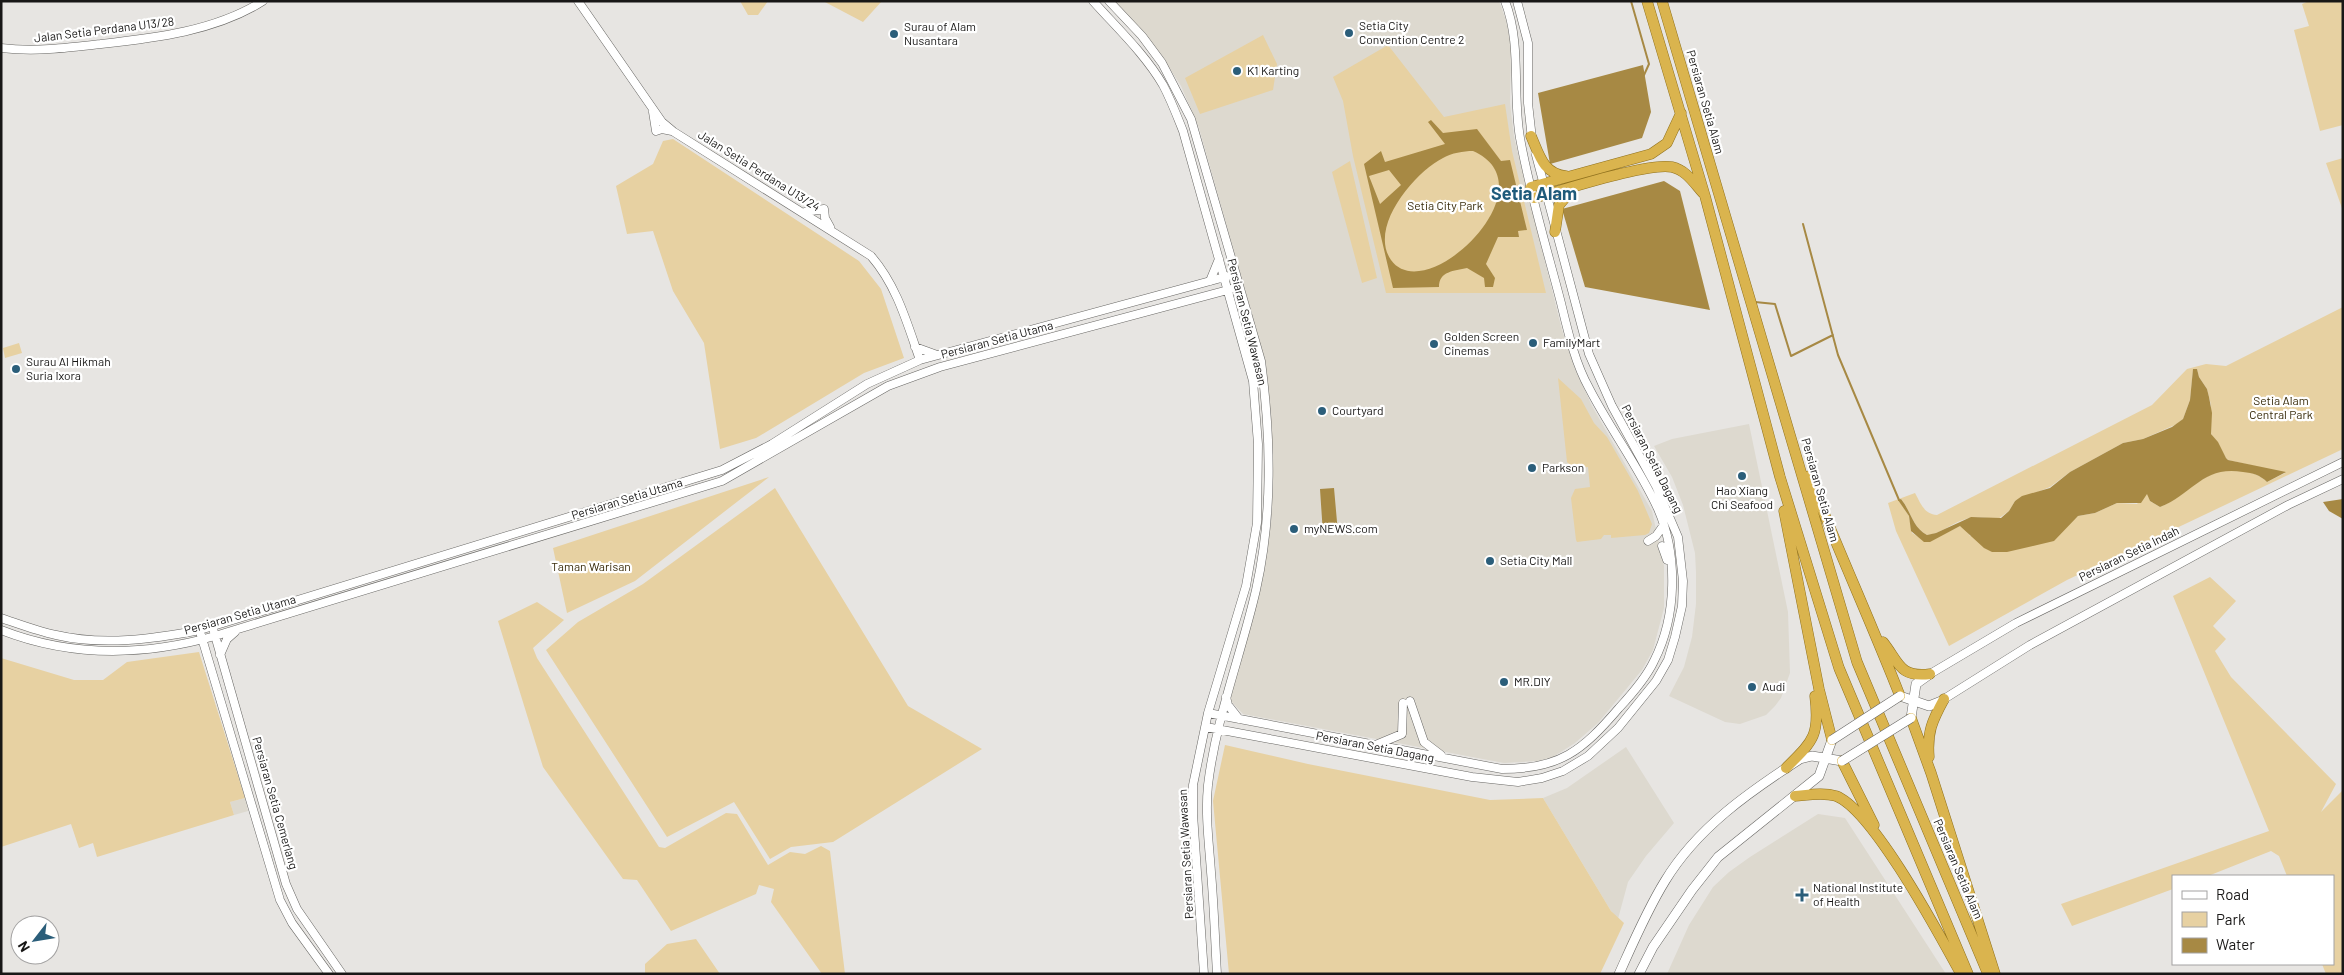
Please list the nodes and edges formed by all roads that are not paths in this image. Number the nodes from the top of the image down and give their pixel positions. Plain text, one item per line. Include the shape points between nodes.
1 (263, 1) edge
2 (578, 1) edge
3 (1093, 1) edge
4 (1109, 1) edge
5 (1505, 1) edge
6 (1517, 1) edge
7 (1642, 1) edge
8 (1647, 1) edge
9 (1662, 1) edge
10 (1, 48) edge
11 (1681, 113) junction
12 (1531, 136) junction
13 (1570, 177) junction
14 (1543, 184) junction
15 (1531, 187) junction
16 (1576, 187) junction
17 (1546, 195) junction
18 (1705, 196) junction
19 (1534, 198) junction
20 (804, 212) junction
21 (833, 231) junction
22 (1555, 232) junction
23 (1219, 259) junction
24 (1236, 274) junction
25 (1224, 277) junction
26 (1210, 281) junction
27 (1239, 287) junction
28 (1228, 290) junction
29 (1216, 294) junction
30 (1233, 306) junction
31 (915, 347) junction
32 (937, 355) junction
33 (920, 360) junction
34 (905, 366) junction
35 (940, 366) junction
36 (905, 379) junction
37 (1785, 417) junction
38 (2343, 462) edge
39 (1780, 477) junction
40 (2343, 479) edge
41 (1663, 526) junction
42 (1648, 541) dead end
43 (1662, 546) dead end
44 (1671, 571) junction
45 (1, 618) edge
46 (212, 627) junction
47 (239, 629) junction
48 (1, 630) edge
49 (200, 630) junction
50 (1807, 633) junction
51 (215, 636) junction
52 (1877, 637) junction
53 (202, 640) junction
54 (220, 655) junction
55 (1930, 674) junction
56 (1226, 695) junction
57 (1900, 696) junction
58 (1944, 700) junction
59 (1914, 701) junction
60 (1208, 713) junction
61 (1221, 716) junction
62 (1911, 718) junction
63 (1239, 719) junction
64 (1206, 727) junction
65 (1219, 729) junction
66 (1235, 732) junction
67 (1832, 740) junction
68 (1217, 741) junction
69 (1376, 744) junction
70 (1444, 757) junction
71 (1826, 757) junction
72 (1842, 761) junction
73 (1786, 768) junction
74 (1931, 773) junction
75 (1795, 796) junction
76 (1886, 848) junction
77 (329, 974) edge
78 (342, 974) edge
79 (1204, 974) edge
80 (1217, 974) edge
81 (1619, 974) edge
82 (1639, 974) edge
83 (1961, 974) edge
84 (1968, 974) edge
85 (1988, 974) edge
86 (1995, 974) edge

1 - 10 street, Jalan Setia Perdana U13/28 via 229,18 159,36 47,50
2 - 20 street, Jalan Setia Perdana U13/24 via 652,108 656,131 674,132
3 - 23 street, Persiaran Setia Wawasan via 1144,58 1173,106
4 - 24 street, Persiaran Setia Wawasan via 1148,44 1183,101 1200,144
5 - 15 street, Persiaran Setia Dagang via 1512,18 1516,44 1515,94
6 - 12 street, Persiaran Setia Dagang via 1528,43
7 - 11 highway via 1673,102
8 - 11 highway, Persiaran Setia Alam
9 - 37 highway, Persiaran Setia Alam
11 - 13 highway via 1667,143 1651,154
11 - 18 highway, Persiaran Setia Alam
12 - 13 highway via 1550,172
12 - 14 street, Persiaran Setia Dagang
13 - 14 highway
14 - 15 highway
14 - 17 street, Persiaran Setia Dagang
15 - 19 street, Persiaran Setia Dagang
16 - 17 highway
16 - 18 highway via 1637,171 1671,167 1686,173
16 - 22 highway via 1559,205
17 - 19 highway
17 - 22 street, Persiaran Setia Dagang
18 - 39 highway, Persiaran Setia Alam
19 - 41 street, Persiaran Setia Dagang via 1565,319 1584,377 1658,510
20 - 21 street, Jalan Setia Perdana U13/24
20 - 21 street via 824,210
21 - 31 street, Jalan Setia Perdana U13/24 via 871,256 886,274
22 - 66 street, Persiaran Setia Dagang via 1597,375 1656,486 1678,537 1682,606 1670,652 1656,681 1618,728 1588,756 1563,771 1518,782 1472,777
23 - 25 street, Persiaran Setia Wawasan
23 - 26 street
24 - 25 street, Persiaran Setia Utama
24 - 27 street, Persiaran Setia Wawasan
25 - 26 street, Persiaran Setia Utama
25 - 28 street, Persiaran Setia Wawasan
26 - 32 street, Persiaran Setia Utama
27 - 28 street, Persiaran Setia Utama
27 - 56 street, Persiaran Setia Wawasan via 1261,361 1270,490 1256,589
28 - 29 street, Persiaran Setia Utama
28 - 30 street, Persiaran Setia Wawasan
29 - 30 street
29 - 35 street, Persiaran Setia Utama
30 - 60 street, Persiaran Setia Wawasan via 1252,381 1258,444 1257,523 1246,586
31 - 32 street
31 - 33 street, Jalan Setia Perdana U13/24
31 - 34 street via 911,360
32 - 33 street, Persiaran Setia Utama
33 - 34 street, Persiaran Setia Utama
33 - 35 street
33 - 36 street
34 - 46 street, Persiaran Setia Utama via 867,384 755,454 722,470
35 - 36 street, Persiaran Setia Utama
36 - 47 street, Persiaran Setia Utama via 722,481
37 - 52 highway via 1842,561
37 - 85 highway, Persiaran Setia Alam via 1857,662
38 - 55 street, Persiaran Setia Indah via 2016,623
39 - 50 highway
39 - 84 highway, Persiaran Setia Alam via 1839,668
40 - 58 street via 2030,646
41 - 42 street
41 - 44 street, Persiaran Setia Dagang
43 - 44 street
44 - 70 street, Persiaran Setia Dagang via 1670,610 1654,662 1633,692 1578,749 1539,767 1518,769 1502,769
45 - 49 street, Persiaran Setia Utama via 57,635 85,639 159,638
46 - 49 street, Persiaran Setia Utama
46 - 51 street, Persiaran Setia Cemerlang
47 - 51 street, Persiaran Setia Utama
47 - 54 street via 226,639
48 - 53 street, Persiaran Setia Utama via 44,644 96,650 135,650
49 - 53 street, Persiaran Setia Cemerlang
50 - 67 highway
50 - 73 highway via 1818,719 1811,742
51 - 53 street, Persiaran Setia Utama
51 - 54 street, Persiaran Setia Cemerlang
52 - 55 highway via 1905,672 1920,676
52 - 57 highway
53 - 77 street, Persiaran Setia Cemerlang via 280,900 292,923
54 - 78 street, Persiaran Setia Cemerlang via 292,898
55 - 59 main road via 1916,684
56 - 61 street, Persiaran Setia Wawasan
56 - 63 street via 1228,705
57 - 59 main road
57 - 67 main road, bridge
58 - 59 main road via 1929,706
58 - 74 highway via 1930,724
59 - 62 main road
60 - 61 street, Persiaran Setia Dagang
60 - 64 street, Persiaran Setia Wawasan
61 - 63 street, Persiaran Setia Dagang
61 - 65 street, Persiaran Setia Wawasan
62 - 72 main road, bridge
62 - 74 highway
63 - 69 street, Persiaran Setia Dagang
64 - 65 street, Persiaran Setia Dagang
64 - 79 street, Persiaran Setia Wawasan via 1192,797
65 - 66 street, Persiaran Setia Dagang
65 - 68 street, Persiaran Setia Wawasan
66 - 68 street via 1225,734
67 - 71 main road
68 - 80 street, Persiaran Setia Wawasan via 1206,815
69 - 70 street, Persiaran Setia Dagang
69 - 70 street via 1402,734 1407,702 1424,742
71 - 72 main road
71 - 73 main road via 1806,757
71 - 75 main road via 1819,776
72 - 76 highway
73 - 81 main road via 1715,821 1678,862 1664,882
74 - 86 highway
75 - 76 highway via 1817,794 1845,801 1860,814
75 - 82 main road via 1718,857 1653,947
76 - 83 highway

